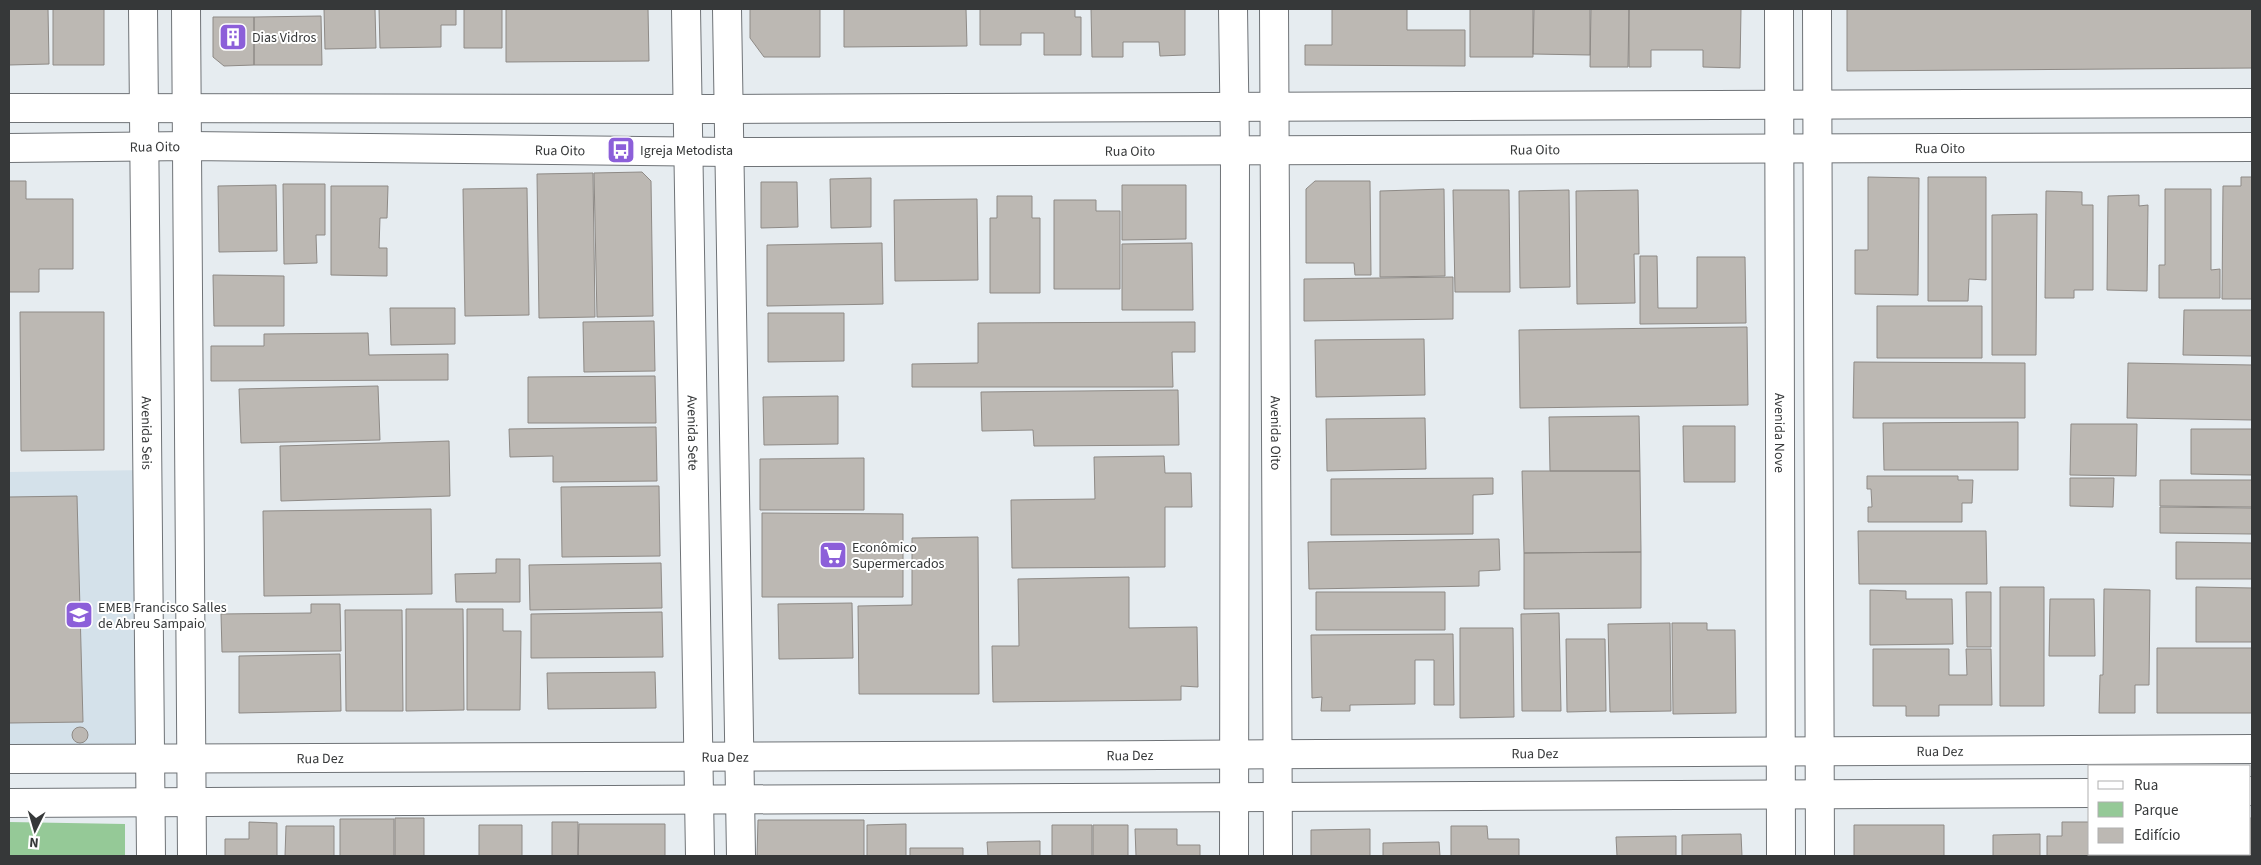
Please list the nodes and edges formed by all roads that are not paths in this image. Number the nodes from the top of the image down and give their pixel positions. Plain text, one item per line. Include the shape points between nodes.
1 (143, 9) edge
2 (186, 9) edge
3 (686, 9) edge
4 (727, 9) edge
5 (1233, 9) edge
6 (1274, 9) edge
7 (1779, 9) edge
8 (1817, 9) edge
9 (1779, 103) junction
10 (1817, 103) junction
11 (2252, 103) edge
12 (143, 107) junction
13 (1233, 107) junction
14 (1274, 107) junction
15 (9, 108) edge
16 (188, 108) junction
17 (687, 108) junction
18 (728, 109) junction
19 (144, 146) junction
20 (188, 146) junction
21 (2252, 147) edge
22 (9, 148) edge
23 (1780, 149) junction
24 (1817, 149) junction
25 (1235, 150) junction
26 (1276, 150) junction
27 (688, 152) junction
28 (729, 152) junction
29 (2252, 749) edge
30 (1782, 752) junction
31 (1818, 752) junction
32 (1278, 755) junction
33 (698, 756) junction
34 (739, 756) junction
35 (1234, 756) junction
36 (150, 759) junction
37 (9, 760) edge
38 (192, 760) junction
39 (2088, 793) edge
40 (1781, 794) junction
41 (1819, 794) junction
42 (1233, 797) junction
43 (1278, 797) junction
44 (699, 799) junction
45 (740, 800) junction
46 (150, 801) junction
47 (192, 801) junction
48 (9, 803) edge
49 (151, 856) edge
50 (192, 856) edge
51 (700, 856) edge
52 (740, 856) edge
53 (1234, 856) edge
54 (1278, 856) edge
55 (1781, 856) edge
56 (1820, 856) edge

1 - 12 street, Avenida Seis
2 - 16 street
3 - 17 street, Avenida Sete
4 - 18 street
5 - 13 street
6 - 14 street, Avenida Oito
7 - 9 street, Avenida Nove
8 - 10 street
9 - 10 street
9 - 14 street
9 - 23 street, Avenida Nove
10 - 11 street
10 - 24 street
12 - 15 street
12 - 16 street
12 - 19 street, Avenida Seis
13 - 14 street
13 - 18 street
13 - 25 street
14 - 26 street, Avenida Oito
16 - 17 street
16 - 20 street
17 - 18 street
17 - 27 street, Avenida Sete
18 - 28 street
19 - 20 street, Rua Oito
19 - 22 street, Rua Oito
19 - 36 street, Avenida Seis
20 - 27 street, Rua Oito
20 - 38 street
21 - 24 street, Rua Oito
23 - 24 street, Rua Oito
23 - 26 street, Rua Oito
23 - 30 street, Avenida Nove
24 - 31 street
25 - 26 street, Rua Oito
25 - 28 street, Rua Oito
25 - 35 street
26 - 32 street, Avenida Oito
27 - 28 street, Rua Oito
27 - 33 street, Avenida Sete
28 - 34 street
29 - 31 street, Rua Dez
30 - 31 street, Rua Dez
30 - 32 street, Rua Dez
30 - 40 street, Avenida Nove
31 - 41 street
32 - 35 street, Rua Dez
32 - 43 street, Avenida Oito
33 - 34 street, Rua Dez
33 - 38 street, Rua Dez
33 - 44 street, Avenida Sete
34 - 35 street, Rua Dez
34 - 45 street
35 - 42 street
36 - 37 street, Rua Dez
36 - 38 street, Rua Dez
36 - 46 street, Avenida Seis
38 - 47 street
39 - 41 street
40 - 41 street
40 - 43 street
40 - 55 street, Avenida Nove
41 - 56 street
42 - 43 street
42 - 45 street
42 - 53 street
43 - 54 street, Avenida Oito
44 - 45 street
44 - 47 street
44 - 51 street, Avenida Sete
45 - 52 street
46 - 47 street
46 - 48 street
46 - 49 street, Avenida Seis
47 - 50 street

